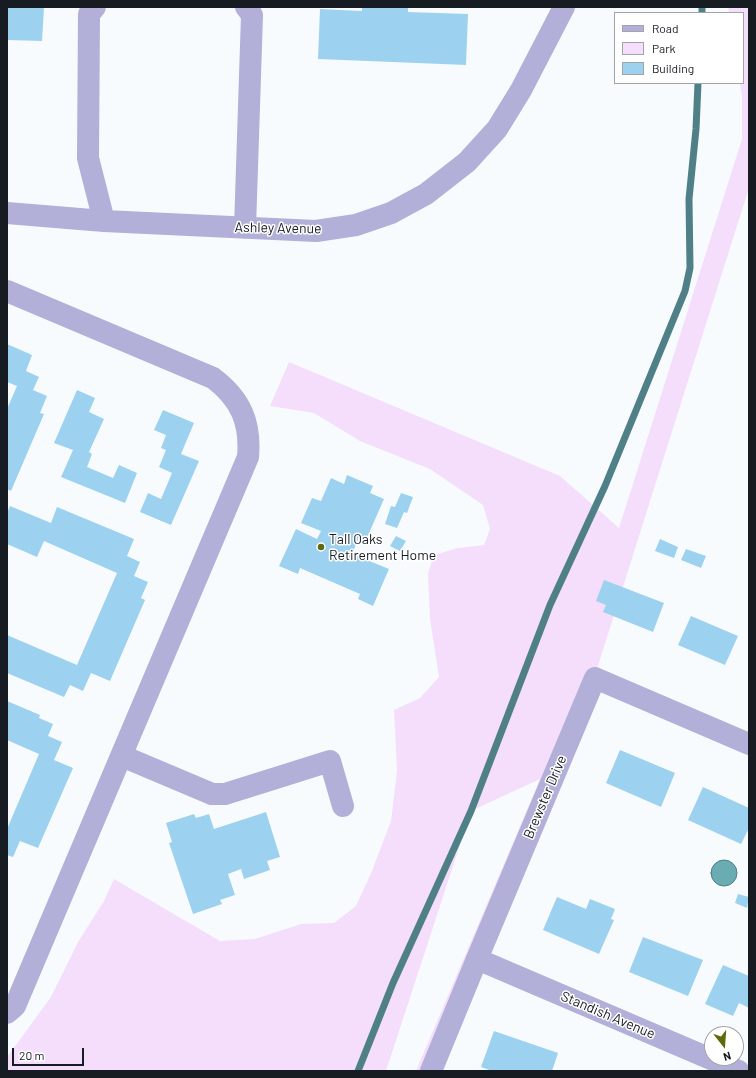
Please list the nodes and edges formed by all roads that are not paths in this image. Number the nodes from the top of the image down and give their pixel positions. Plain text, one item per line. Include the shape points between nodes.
1 (95, 7) edge
2 (246, 7) edge
3 (564, 7) edge
4 (7, 213) edge
5 (104, 221) junction
6 (245, 228) junction
7 (7, 291) edge
8 (749, 744) edge
9 (122, 756) junction
10 (343, 806) dead end
11 (477, 959) junction
12 (7, 1013) edge
13 (431, 1071) edge
14 (739, 1071) edge

1 - 5 street via 89,14 88,158
2 - 6 street via 252,15
3 - 6 street, Ashley Avenue via 521,90 496,129 467,162 426,194 391,213 356,225 316,231
4 - 5 street, Ashley Avenue
5 - 6 street, Ashley Avenue
7 - 9 street via 213,378 232,396 243,413 246,424 248,457
8 - 11 street, Brewster Drive via 595,678
9 - 10 street via 212,794 225,794 330,761
9 - 12 street via 15,1006
11 - 13 street, Brewster Drive
11 - 14 street, Standish Avenue

